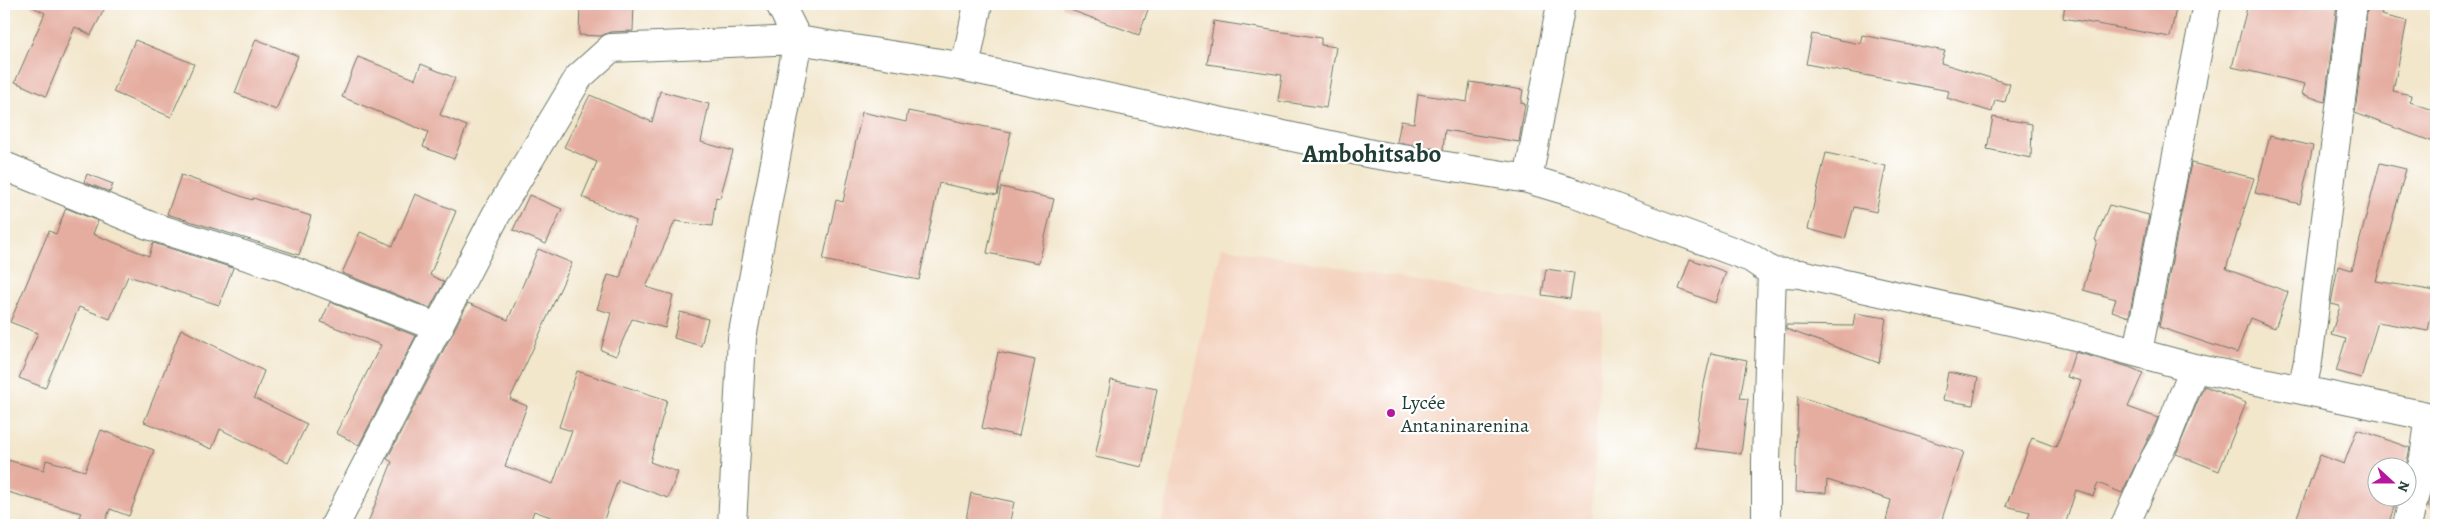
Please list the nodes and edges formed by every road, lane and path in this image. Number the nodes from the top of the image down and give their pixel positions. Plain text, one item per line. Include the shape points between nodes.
1 (780, 4) edge
2 (978, 4) edge
3 (1561, 4) edge
4 (2207, 4) edge
5 (2353, 4) edge
6 (798, 40) junction
7 (965, 67) junction
8 (4, 166) edge
9 (1528, 179) junction
10 (1772, 272) junction
11 (439, 328) junction
12 (2138, 351) junction
13 (2194, 368) junction
14 (2302, 390) junction
15 (2433, 417) edge
16 (335, 525) edge
17 (732, 525) edge
18 (1766, 525) edge
19 (2125, 525) edge
20 (2407, 525) edge

1 - 6 street
2 - 7 street
3 - 9 street
4 - 12 street
5 - 14 street
6 - 7 street
6 - 11 street via 611,48 579,77 496,215
6 - 17 street via 742,338
7 - 9 street via 1372,154
8 - 11 street via 148,225 285,268
9 - 10 street via 1751,258
10 - 12 street via 1800,274
10 - 18 street
11 - 16 street
12 - 13 street
13 - 14 street
13 - 19 street via 2166,439
14 - 15 street
15 - 20 street

